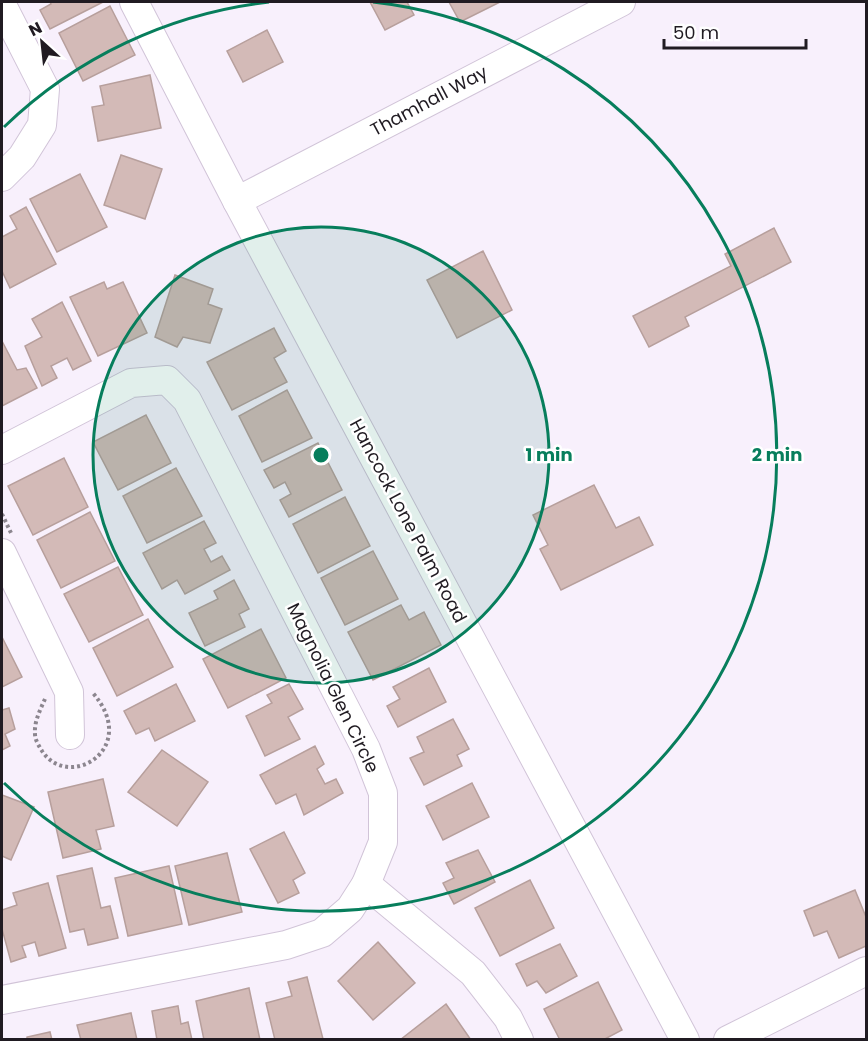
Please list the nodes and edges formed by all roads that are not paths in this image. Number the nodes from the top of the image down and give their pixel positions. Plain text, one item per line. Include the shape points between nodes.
1 (134, 2) edge
2 (621, 2) edge
3 (2, 5) edge
4 (2, 177) edge
5 (237, 201) junction
6 (2, 450) edge
7 (2, 553) edge
8 (70, 735) dead end
9 (366, 884) junction
10 (867, 971) edge
11 (2, 1000) edge
12 (519, 1040) edge
13 (686, 1040) edge
14 (728, 1040) edge

1 - 5 street, Hancock Lone Palm Road
2 - 5 street, Thamhall Way
3 - 4 street via 45,89 42,125 22,157
5 - 13 street, Hancock Lone Palm Road
6 - 9 street, Magnolia Glen Circle via 131,383 167,380 187,400 366,749 383,793 383,842
7 - 8 street via 69,692
9 - 11 street, Magnolia Glen Circle via 350,909 322,933 286,945
9 - 12 street via 473,973 508,1018
10 - 14 street

